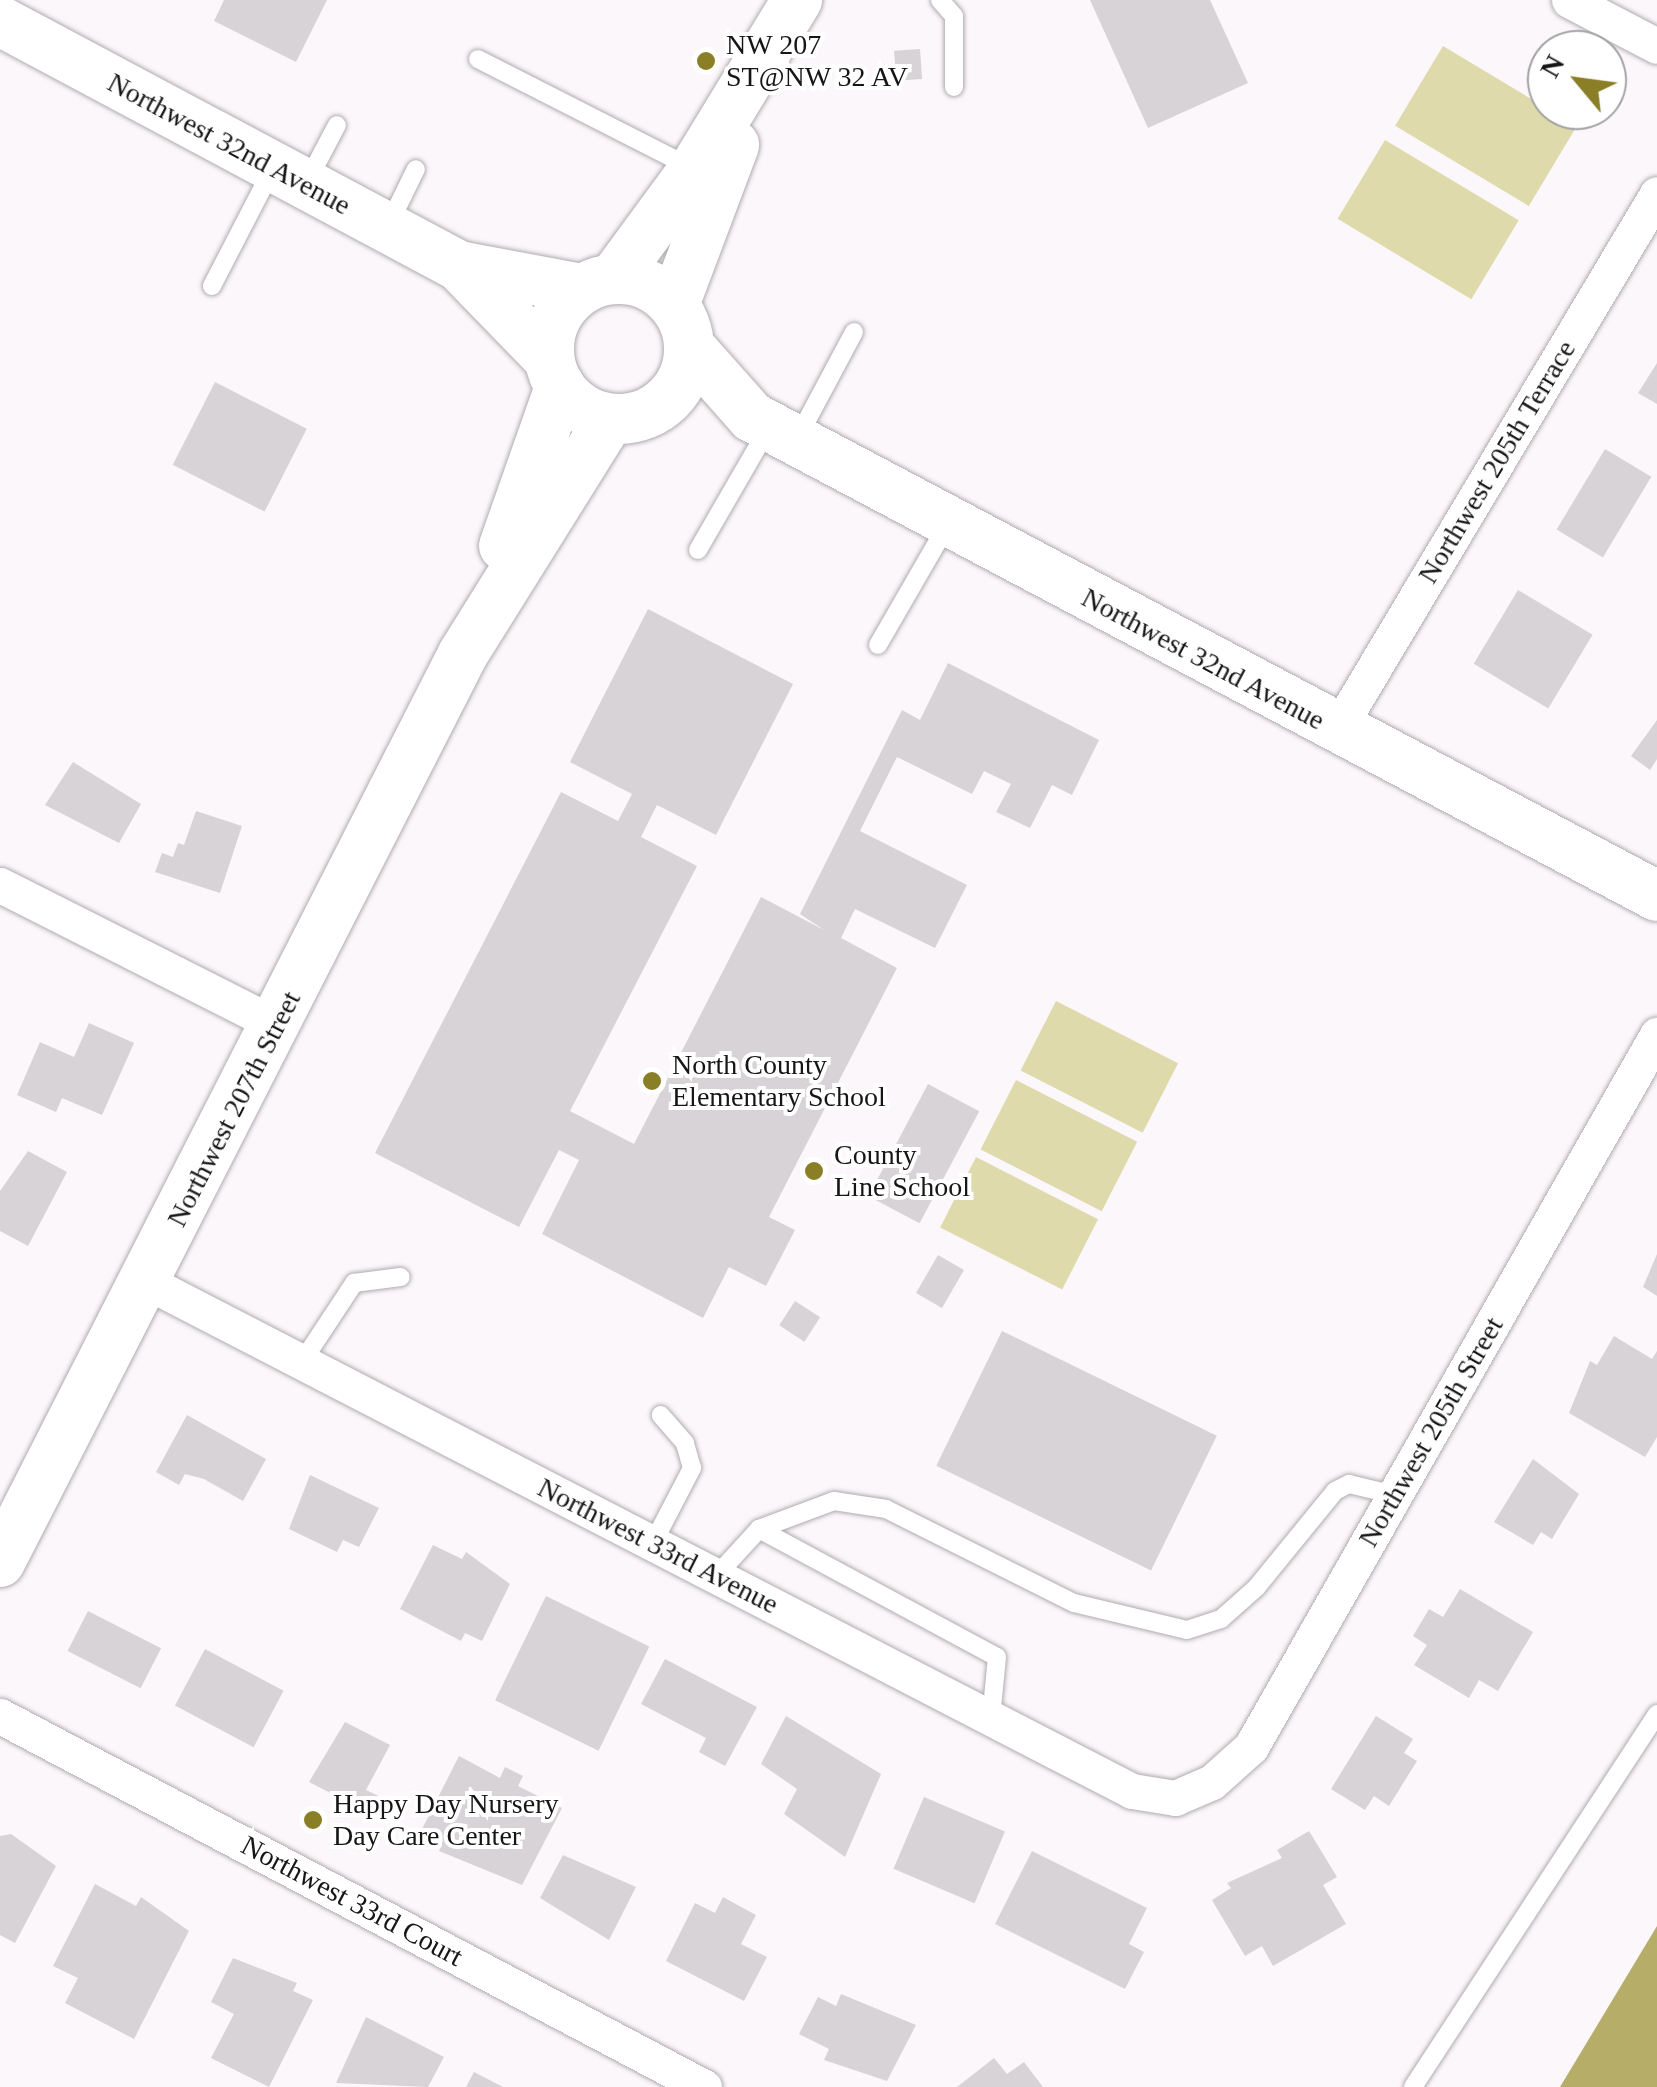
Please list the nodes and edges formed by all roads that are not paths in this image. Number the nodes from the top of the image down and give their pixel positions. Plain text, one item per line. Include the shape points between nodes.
1 (940, 0) edge
2 (1569, 0) edge
3 (790, 12) edge
4 (0, 21) edge
5 (1657, 46) edge
6 (478, 59) dead end
7 (954, 86) dead end
8 (337, 125) dead end
9 (416, 168) dead end
10 (706, 175) junction
11 (289, 176) junction
12 (1657, 194) edge
13 (387, 228) junction
14 (458, 266) junction
15 (598, 284) junction
16 (212, 286) dead end
17 (681, 325) junction
18 (854, 332) dead end
19 (555, 373) junction
20 (630, 416) junction
21 (772, 428) junction
22 (948, 524) junction
23 (698, 550) dead end
24 (878, 645) dead end
25 (463, 654) junction
26 (1337, 730) junction
27 (0, 884) edge
28 (1657, 896) edge
29 (277, 1025) junction
30 (1657, 1036) edge
31 (401, 1277) dead end
32 (146, 1281) junction
33 (302, 1362) junction
34 (661, 1416) dead end
35 (1395, 1495) junction
36 (759, 1529) junction
37 (653, 1543) junction
38 (0, 1562) edge
39 (716, 1576) junction
40 (1657, 1714) edge
41 (0, 1716) edge
42 (991, 1718) junction
43 (1175, 1798) joint
44 (704, 2087) edge
45 (1413, 2087) edge

1 - 7 lane via 954,16
2 - 5 street
3 - 10 street
4 - 11 street, Northwest 32nd Avenue
6 - 10 lane
8 - 11 lane
9 - 13 lane
10 - 15 street
10 - 17 street
11 - 13 street, Northwest 32nd Avenue
11 - 16 lane
12 - 26 street, Northwest 205th Terrace
13 - 14 street, Northwest 32nd Avenue
14 - 15 street, Northwest 32nd Avenue
14 - 19 street, Northwest 32nd Avenue
15 - 17 street via 647,284
15 - 19 street via 555,319
17 - 20 street via 679,385
17 - 21 street, Northwest 32nd Avenue
18 - 21 lane
19 - 20 street via 582,408
19 - 25 street, Northwest 207th Street
20 - 21 street, Northwest 32nd Avenue
20 - 25 street, Northwest 207th Street
21 - 22 street, Northwest 32nd Avenue
21 - 23 lane
22 - 24 lane
22 - 26 street, Northwest 32nd Avenue
25 - 29 street, Northwest 207th Street
26 - 28 street, Northwest 32nd Avenue
27 - 29 street
29 - 32 street, Northwest 207th Street
30 - 35 street, Northwest 205th Street
31 - 33 lane via 354,1283
32 - 33 street, Northwest 33rd Avenue
32 - 38 street, Northwest 207th Street
33 - 37 street, Northwest 33rd Avenue
34 - 37 lane via 685,1443 692,1468
35 - 36 lane via 1349,1484 1335,1491 1256,1588 1221,1619 1187,1630 1074,1602 886,1509 834,1502
35 - 43 street, Northwest 205th Street via 1251,1747 1212,1782
36 - 39 lane
36 - 42 lane via 998,1657
37 - 39 street, Northwest 33rd Avenue
39 - 42 street, Northwest 33rd Avenue
40 - 45 lane
41 - 44 street, Northwest 33rd Court
42 - 43 street, Northwest 33rd Avenue via 1132,1792

